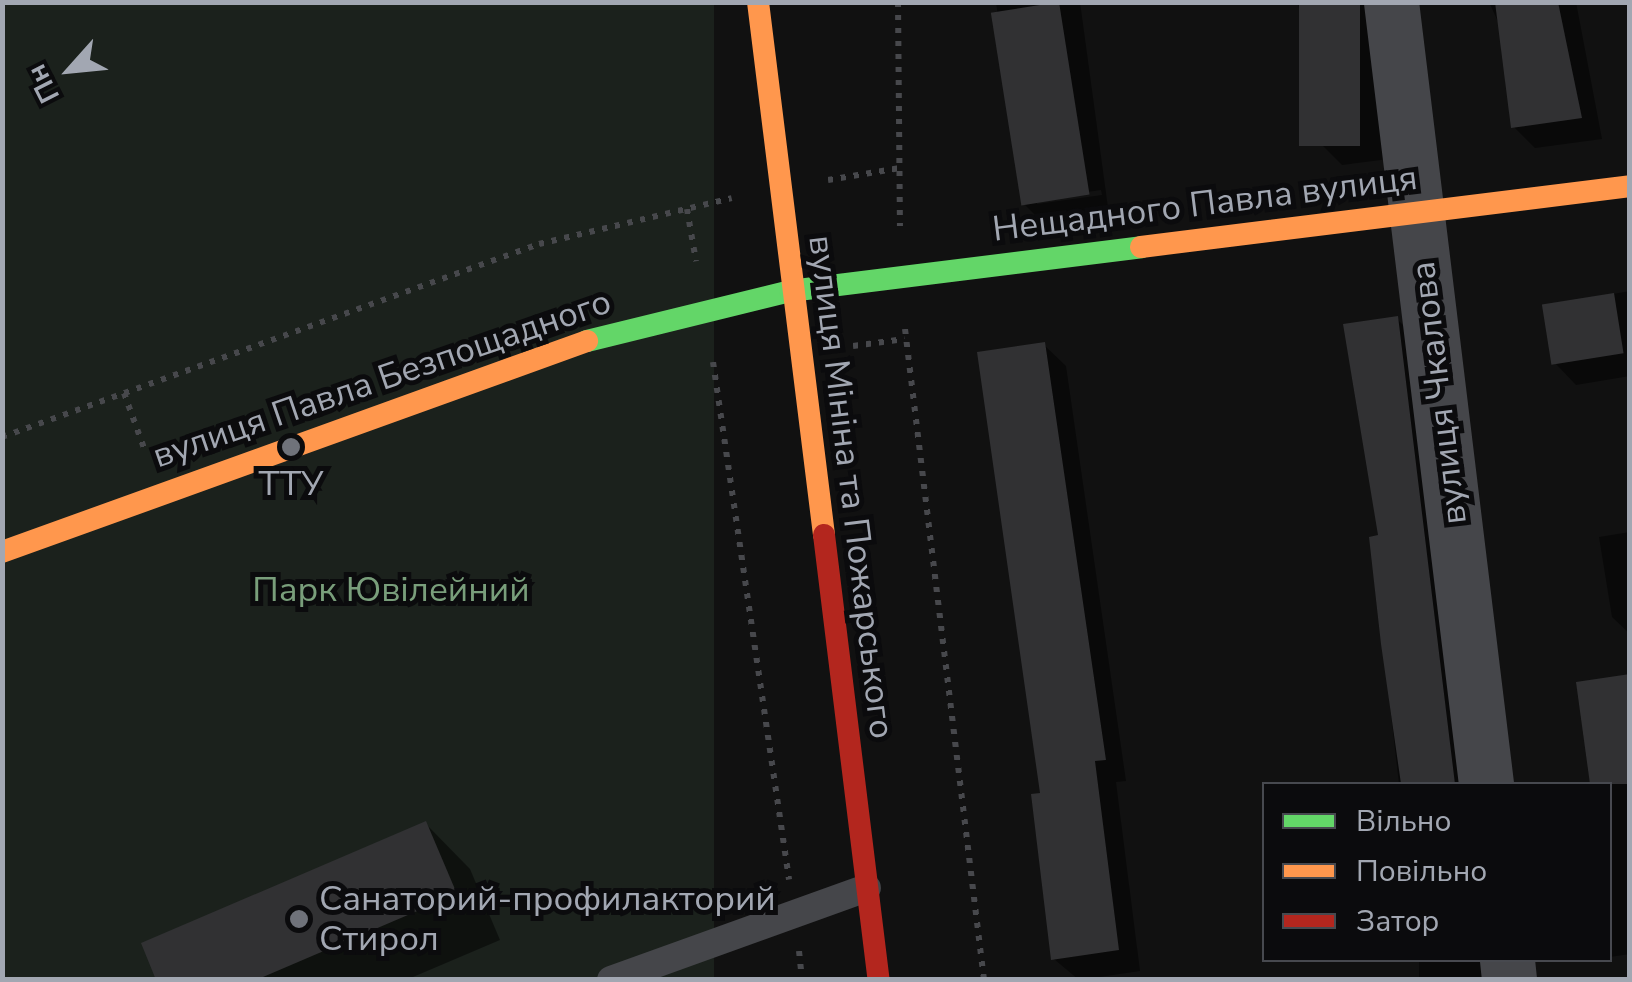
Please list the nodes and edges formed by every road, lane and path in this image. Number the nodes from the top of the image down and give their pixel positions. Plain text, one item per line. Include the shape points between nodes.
1 (758, 2) edge
2 (898, 2) edge
3 (1391, 2) edge
4 (900, 168) junction
5 (1630, 186) edge
6 (778, 188) junction
7 (686, 209) junction
8 (1417, 212) junction
9 (900, 277) junction
10 (790, 290) junction
11 (706, 310) junction
12 (2, 437) edge
13 (2, 552) edge
14 (1486, 782) edge
15 (867, 888) junction
16 (794, 914) junction
17 (611, 980) edge
18 (802, 980) edge
19 (879, 980) edge
20 (984, 980) edge

1 - 6 street, вулиця Мініна та Пожарського
2 - 4 path
3 - 8 street, вулиця Чкалова
4 - 6 path
4 - 9 path
5 - 8 street, Нещадного Павла вулиця
6 - 7 path
6 - 10 street, вулиця Мініна та Пожарського
7 - 11 path
7 - 12 path via 539,244
8 - 9 street, Нещадного Павла вулиця
8 - 14 street, вулиця Чкалова
9 - 10 street, Нещадного Павла вулиця
9 - 20 path
10 - 11 street, вулиця Павла Безпощадного
10 - 15 street, вулиця Мініна та Пожарського
11 - 13 street, вулиця Павла Безпощадного via 571,345
11 - 16 path
15 - 16 lane
15 - 19 street, вулиця Мініна та Пожарського
16 - 17 lane
16 - 18 path

